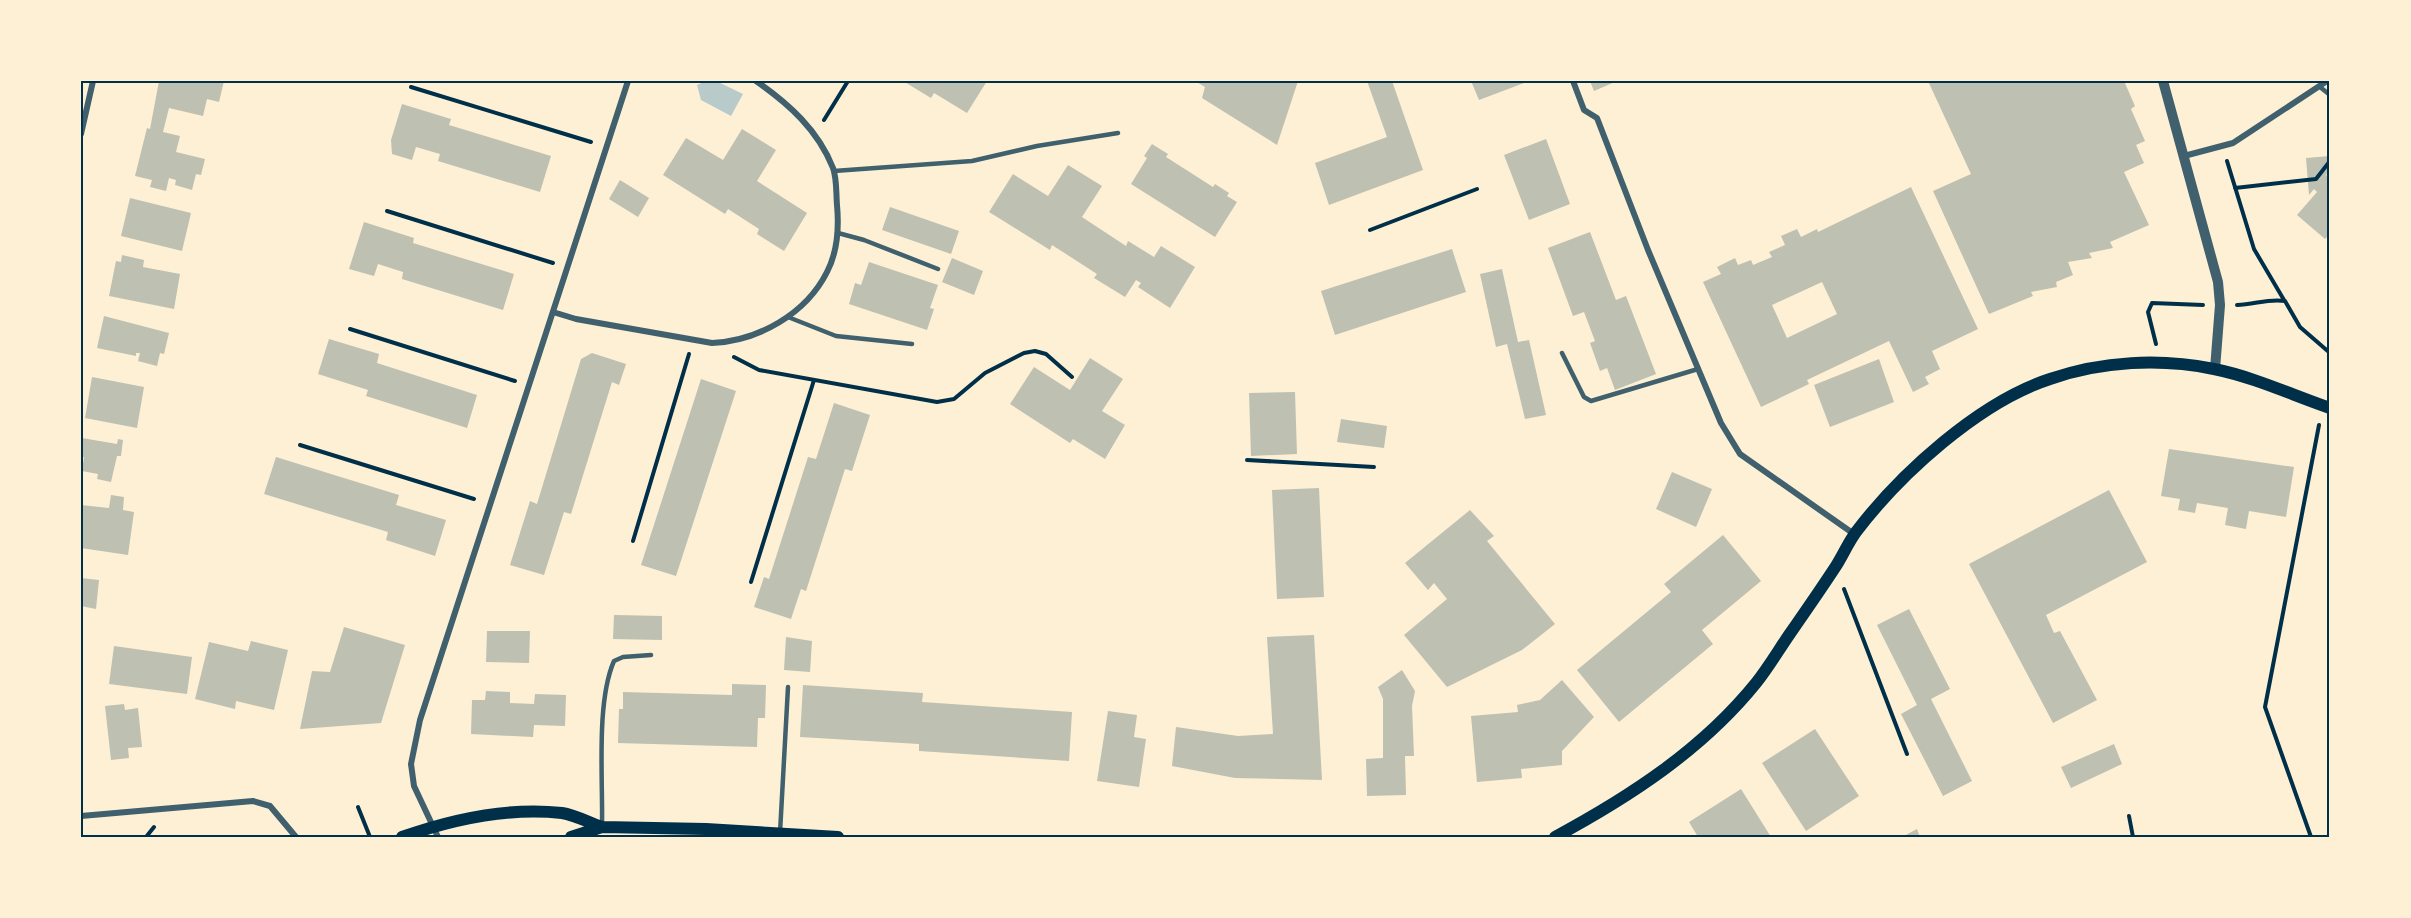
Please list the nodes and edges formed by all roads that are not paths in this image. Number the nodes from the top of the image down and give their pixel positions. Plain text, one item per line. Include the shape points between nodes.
1 (93, 81) edge
2 (628, 81) edge
3 (756, 81) edge
4 (1573, 81) edge
5 (2163, 81) edge
6 (2327, 81) edge
7 (2320, 87) junction
8 (2330, 95) edge
9 (1118, 133) dead end
10 (81, 134) edge
11 (2184, 156) junction
12 (834, 171) junction
13 (838, 233) junction
14 (938, 269) dead end
15 (553, 312) junction
16 (788, 317) junction
17 (912, 344) dead end
18 (1562, 353) dead end
19 (1698, 369) junction
20 (2215, 369) junction
21 (2326, 407) edge
22 (1854, 535) junction
23 (651, 655) dead end
24 (788, 687) dead end
25 (81, 816) edge
26 (602, 827) junction
27 (436, 832) edge
28 (780, 833) junction
29 (296, 837) edge
30 (402, 837) edge
31 (571, 837) edge
32 (822, 837) edge
33 (837, 837) edge
34 (1555, 837) edge

1 - 10 street
2 - 15 street
3 - 12 street via 815,133
4 - 19 street via 1584,110 1597,118
5 - 11 street
6 - 7 street
7 - 8 lane
7 - 11 street via 2234,143
9 - 12 lane via 972,161
11 - 20 street via 2218,282
12 - 13 street
13 - 14 lane
13 - 16 street via 827,271
15 - 16 street via 722,342 773,327
15 - 27 street via 420,720 411,764 414,786
16 - 17 lane via 836,336
18 - 19 lane via 1584,397 1591,401
19 - 22 street via 1721,423 1740,454
20 - 21 main road
20 - 22 main road via 2122,363 2049,379 2014,395 1935,449 1886,495
22 - 34 main road via 1756,683 1708,734 1660,773
23 - 26 lane via 623,657 614,661 608,674 603,723
24 - 28 lane
25 - 29 street via 253,801 270,806
26 - 27 main road via 564,813 521,813 489,815
26 - 28 main road
26 - 31 main road
27 - 30 main road
28 - 32 main road
32 - 33 main road

